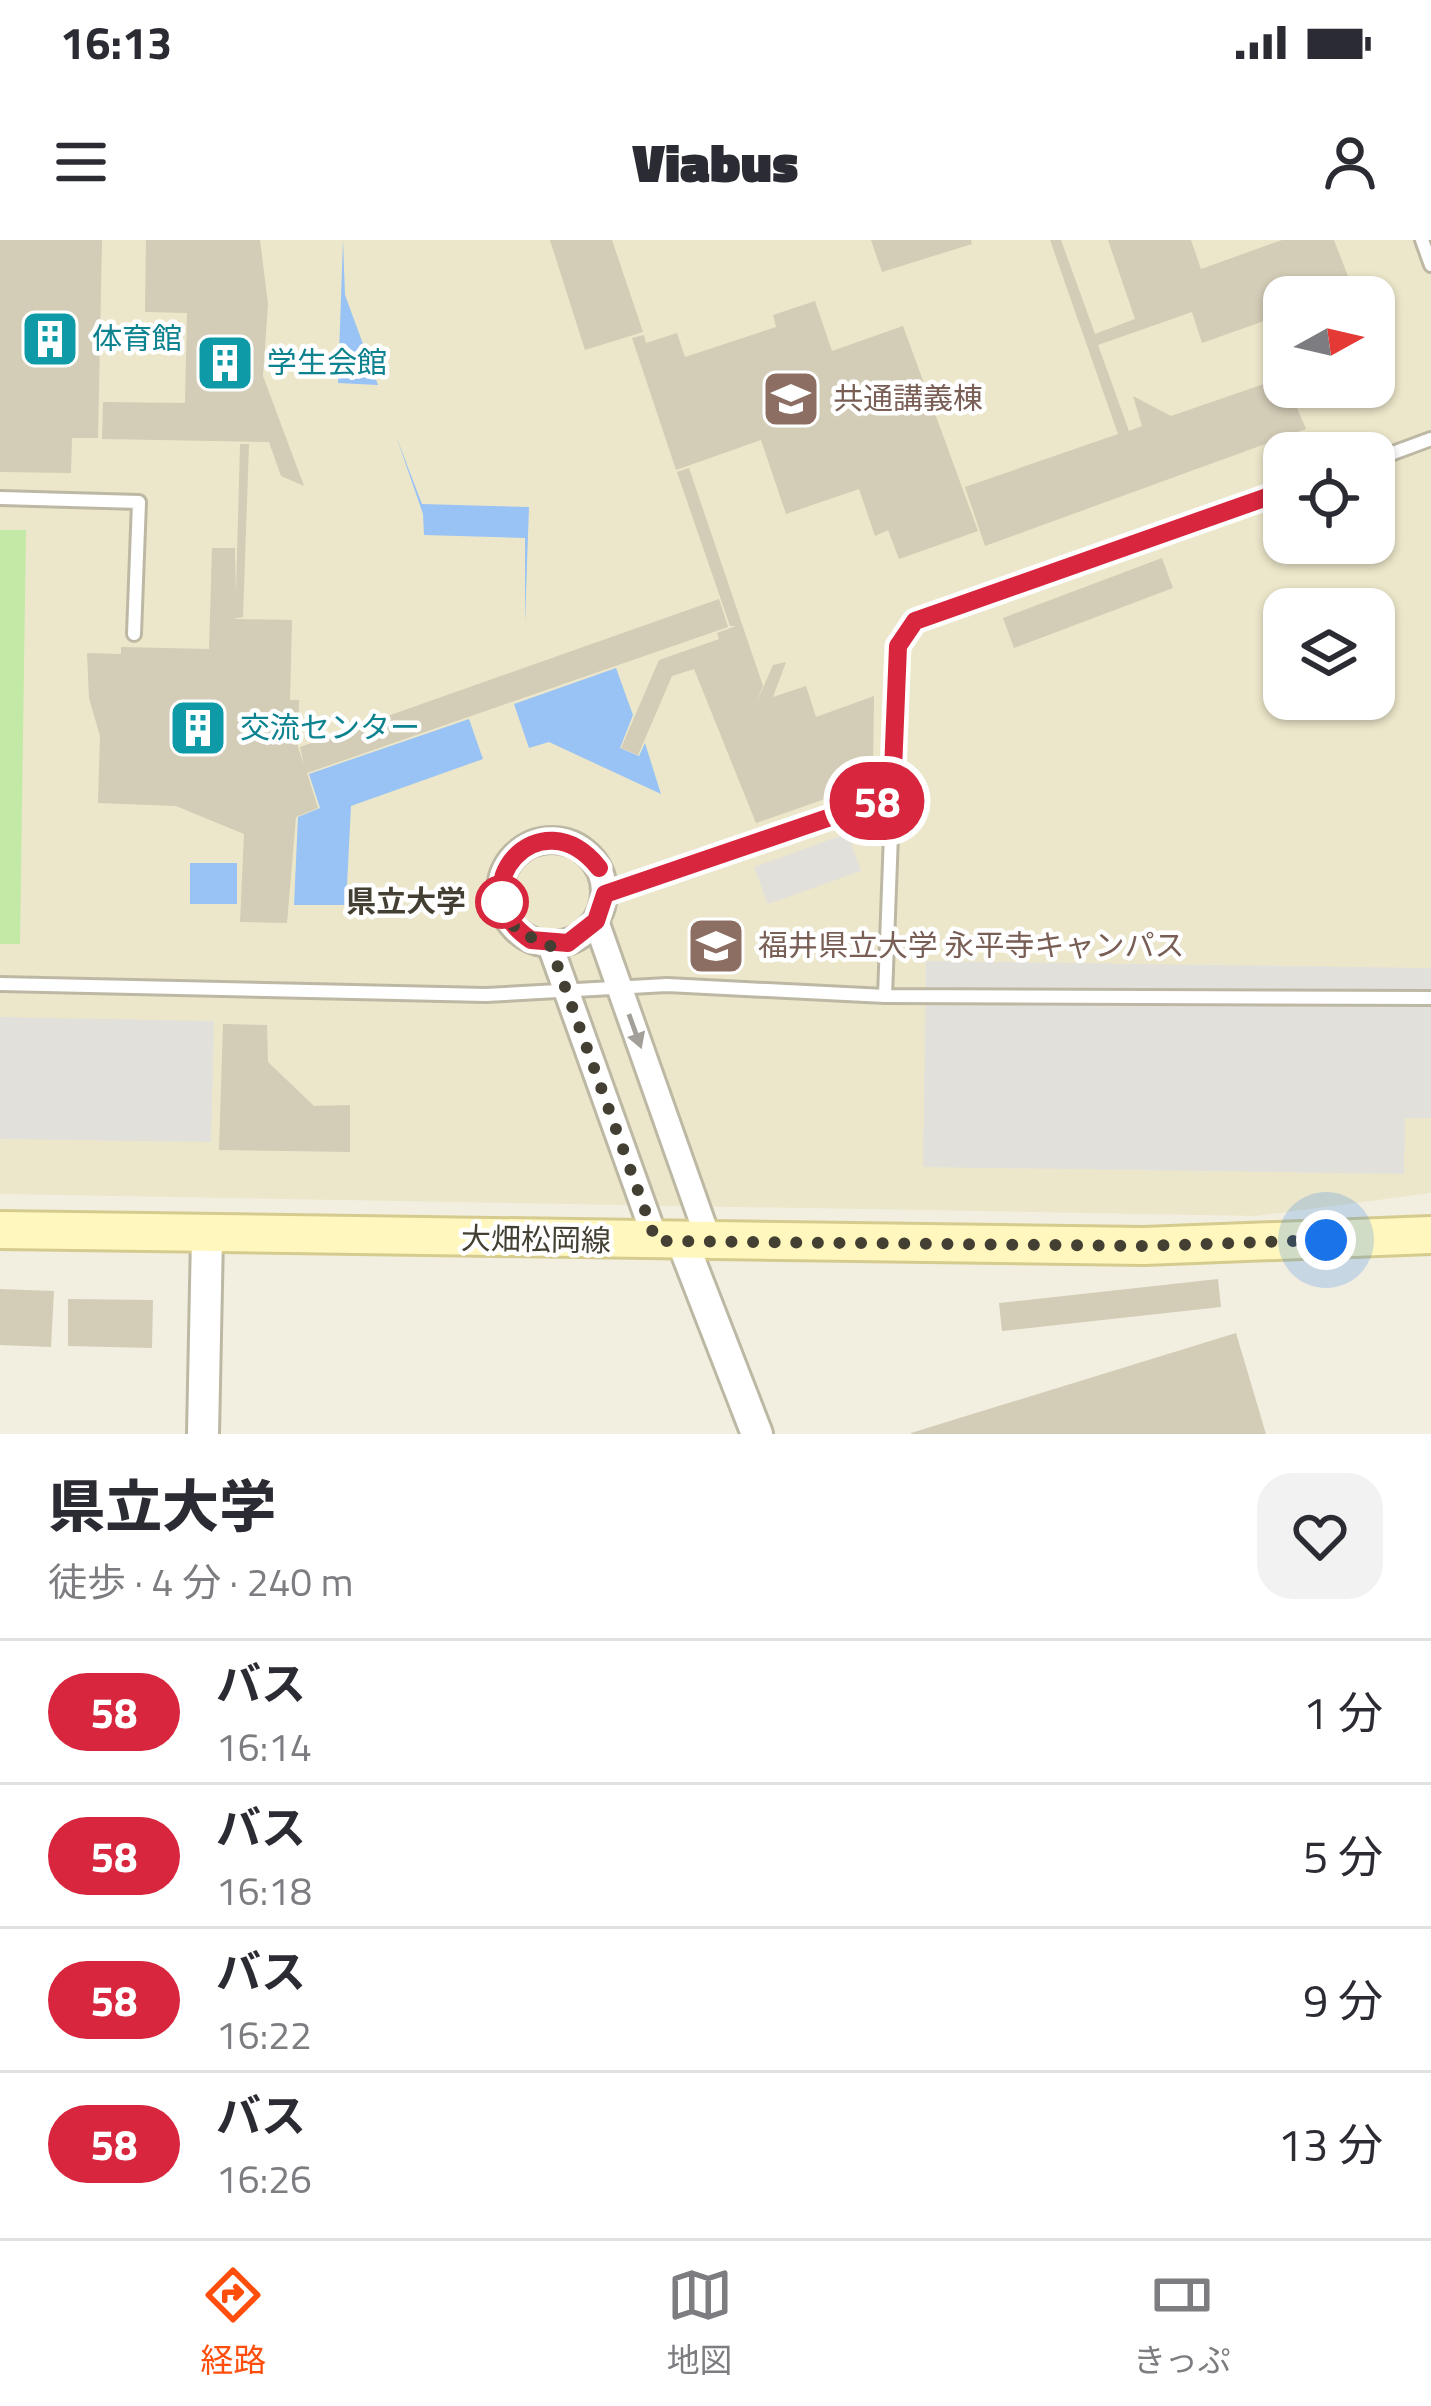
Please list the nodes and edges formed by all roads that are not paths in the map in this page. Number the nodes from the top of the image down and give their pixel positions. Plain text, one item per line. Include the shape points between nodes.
1 (1422, 240) edge
2 (1431, 265) edge
3 (1431, 440) edge
4 (1395, 453) edge
5 (0, 498) edge
6 (1263, 498) edge
7 (134, 634) dead end
8 (892, 796) junction
9 (605, 894) junction
10 (596, 921) junction
11 (550, 945) junction
12 (0, 984) edge
13 (619, 988) junction
14 (567, 991) junction
15 (885, 996) junction
16 (1431, 998) edge
17 (0, 1230) edge
18 (1431, 1235) edge
19 (207, 1237) junction
20 (682, 1241) junction
21 (751, 1431) edge
22 (203, 1434) edge

1 - 2 lane
3 - 4 lane
5 - 7 lane via 139,502
6 - 8 lane via 915,621 898,646
8 - 9 lane
8 - 15 lane
9 - 10 street
9 - 11 street via 599,868 573,844 538,842 514,856 500,894 504,912 516,931
10 - 11 street via 568,943
10 - 13 street
11 - 14 street
12 - 14 lane
13 - 14 lane
13 - 15 lane
13 -> 20 street
14 - 20 street
15 - 16 lane
17 - 19 main road, 大畑松岡線
18 - 20 main road, 大畑松岡線 via 1144,1246
19 - 20 main road, 大畑松岡線
19 - 22 street
20 - 21 street

